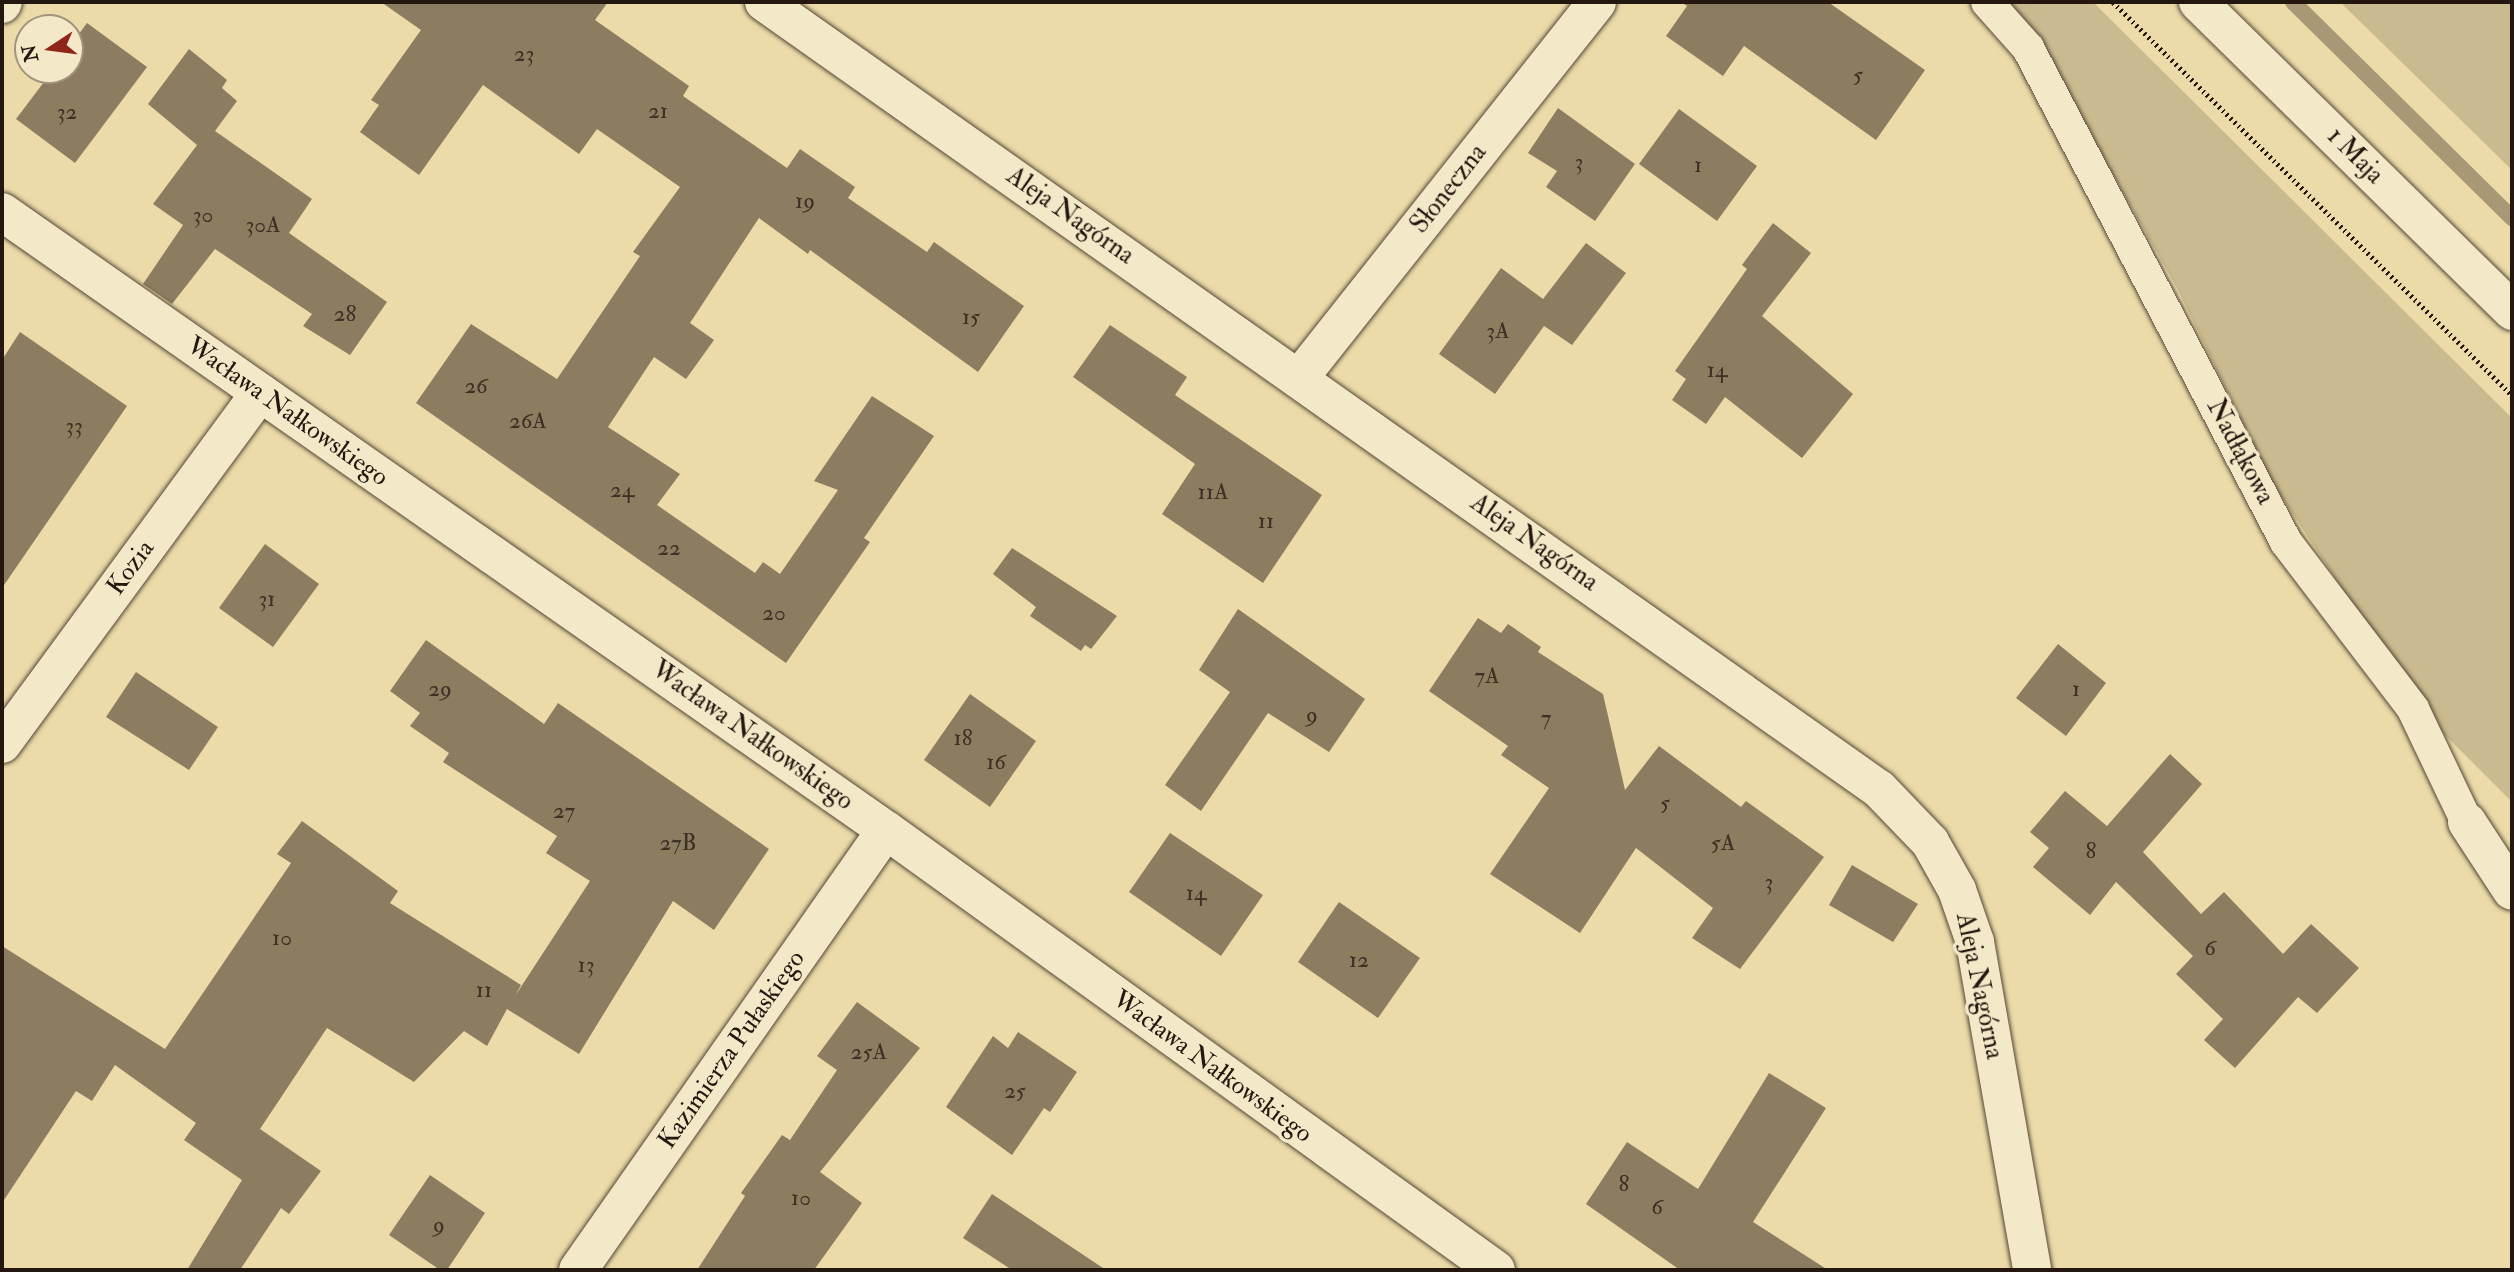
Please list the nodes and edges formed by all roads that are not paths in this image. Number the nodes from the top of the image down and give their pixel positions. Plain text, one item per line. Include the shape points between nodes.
1 (764, 2) edge
2 (1597, 2) edge
3 (1986, 2) edge
4 (2198, 2) edge
5 (2, 212) edge
6 (2512, 311) edge
7 (1300, 377) junction
8 (260, 393) junction
9 (2, 744) edge
10 (2467, 822) joint
11 (887, 830) junction
12 (2512, 891) edge
13 (578, 1270) edge
14 (1496, 1270) edge
15 (2032, 1270) edge

1 - 7 street, Aleja Nagórna
2 - 7 street, Słoneczna
3 - 10 lane, Nadłąkowa via 2028,48 2286,542 2413,709
4 - 6 street, 1 Maja
5 - 8 street, Wacława Nałkowskiego
7 - 15 street, Aleja Nagórna via 1880,789 1930,842 1957,890 1975,942
8 - 9 street, Kozia
8 - 11 street, Wacława Nałkowskiego
10 - 12 street, Nadłąkowa
11 - 13 street, Kazimierza Pułaskiego
11 - 14 street, Wacława Nałkowskiego

